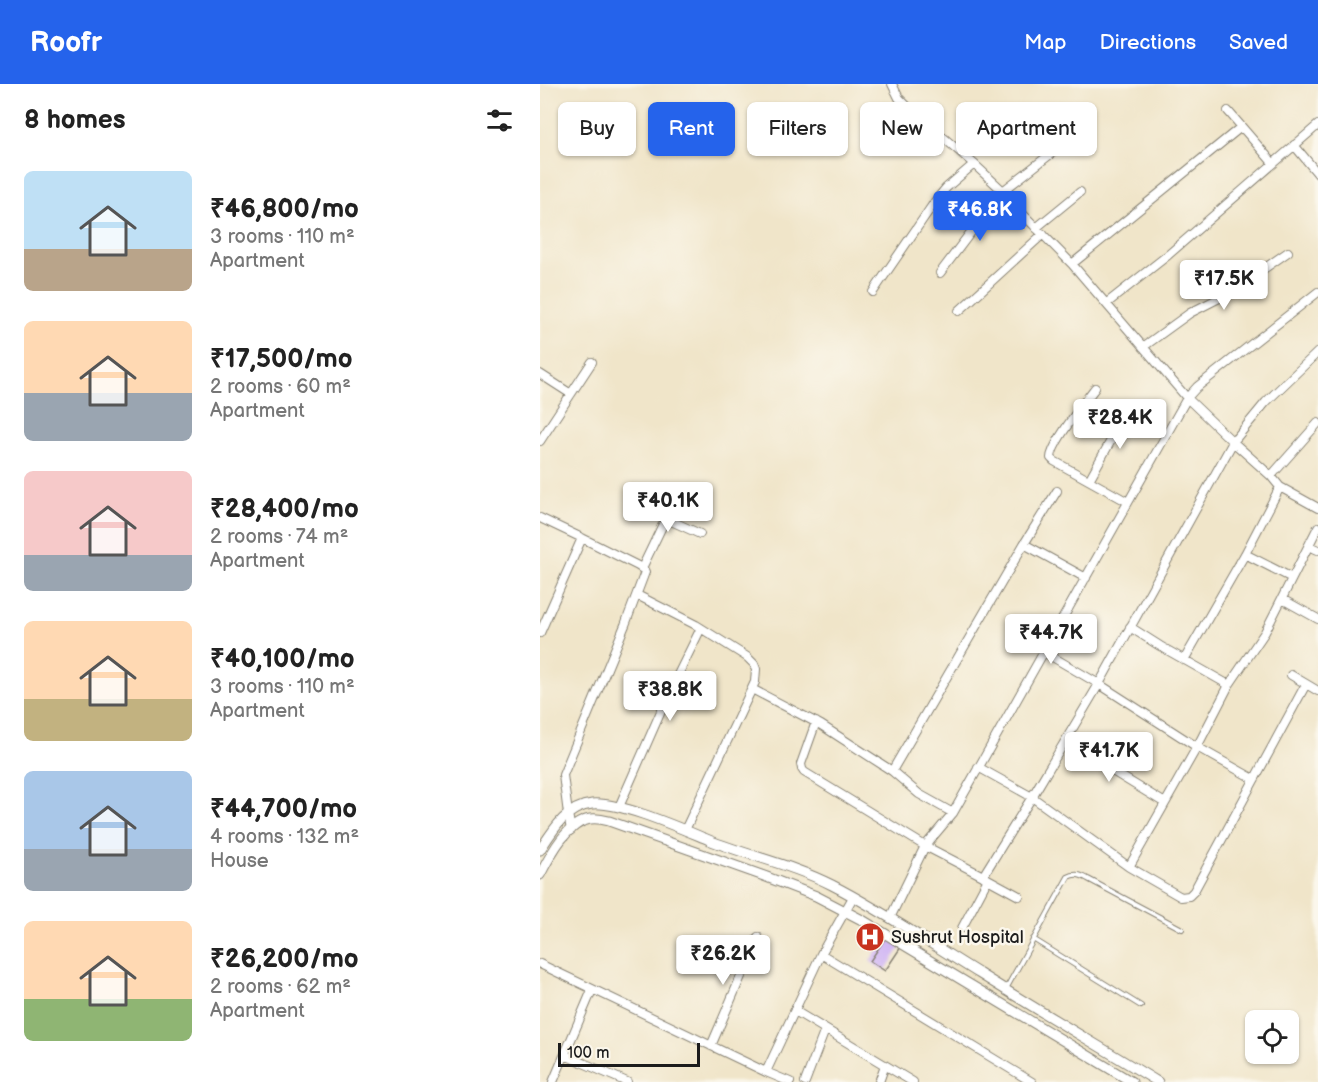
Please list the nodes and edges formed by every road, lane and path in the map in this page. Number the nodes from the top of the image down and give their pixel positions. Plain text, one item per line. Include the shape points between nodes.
1 (892, 84) edge
2 (1228, 111) dead end
3 (1318, 125) edge
4 (1241, 127) junction
5 (1294, 145) junction
6 (1049, 156) edge
7 (1273, 163) junction
8 (974, 164) junction
9 (1318, 173) edge
10 (1080, 192) dead end
11 (1005, 195) junction
12 (1040, 231) junction
13 (1288, 252) dead end
14 (1072, 264) junction
15 (940, 273) dead end
16 (873, 292) dead end
17 (1318, 292) edge
18 (1107, 303) junction
19 (959, 311) dead end
20 (1143, 347) junction
21 (1318, 352) edge
22 (592, 362) dead end
23 (540, 374) edge
24 (1095, 388) dead end
25 (571, 394) junction
26 (1187, 399) junction
27 (1129, 408) dead end
28 (1318, 423) edge
29 (540, 441) edge
30 (1233, 442) junction
31 (1270, 476) junction
32 (1089, 480) junction
33 (1281, 487) junction
34 (1057, 491) dead end
35 (1128, 502) junction
36 (1318, 508) edge
37 (647, 510) dead end
38 (540, 518) edge
39 (666, 518) junction
40 (1318, 526) edge
41 (700, 534) dead end
42 (582, 538) junction
43 (1024, 544) junction
44 (1309, 546) junction
45 (1318, 550) edge
46 (1245, 554) junction
47 (642, 568) junction
48 (1086, 578) junction
49 (1292, 578) junction
50 (637, 595) junction
51 (1282, 599) junction
52 (1318, 619) edge
53 (1130, 627) junction
54 (701, 628) junction
55 (540, 633) edge
56 (1044, 652) junction
57 (1185, 660) junction
58 (1291, 675) dead end
59 (1099, 684) junction
60 (1306, 684) junction
61 (1229, 685) junction
62 (752, 689) junction
63 (1318, 691) edge
64 (816, 722) junction
65 (1065, 742) junction
66 (1197, 747) junction
67 (978, 767) junction
68 (892, 771) junction
69 (1254, 779) junction
70 (1032, 797) junction
71 (1166, 803) junction
72 (619, 807) junction
73 (953, 813) junction
74 (568, 814) junction
75 (571, 830) junction
76 (685, 830) junction
77 (925, 846) junction
78 (540, 850) edge
79 (1129, 867) junction
80 (540, 876) edge
81 (986, 877) junction
82 (1019, 896) dead end
83 (853, 897) junction
84 (845, 911) junction
85 (890, 918) junction
86 (962, 928) dead end
87 (1182, 929) dead end
88 (758, 937) dead end
89 (1033, 939) junction
90 (821, 954) junction
91 (540, 964) edge
92 (592, 990) junction
93 (1005, 990) junction
94 (1141, 1006) dead end
95 (795, 1011) junction
96 (825, 1030) junction
97 (711, 1046) junction
98 (565, 1055) junction
99 (885, 1065) junction
100 (766, 1072) junction
101 (553, 1082) edge
102 (627, 1082) edge
103 (790, 1082) edge
104 (805, 1082) edge
105 (879, 1082) edge
106 (913, 1082) edge
107 (1032, 1082) edge
108 (1132, 1082) edge
109 (1158, 1082) edge

1 - 8 street via 907,106
2 - 4 street
3 - 5 street
4 - 7 street
4 - 14 street
5 - 7 street
5 - 9 street
6 - 11 street
7 - 18 street
8 - 11 street
8 - 16 street via 936,200
10 - 12 street
11 - 12 street
11 - 15 street
12 - 14 street
12 - 19 street
13 - 20 street
14 - 18 street
17 - 26 street
18 - 20 street
20 - 26 street
21 - 30 street via 1266,402
22 - 25 street
23 - 25 street
24 - 32 street via 1051,455 1054,461
25 - 29 street
26 - 30 street
26 - 35 street
27 - 32 street
28 - 31 street
30 - 31 street
30 - 53 street
31 - 33 street
32 - 35 street
33 - 36 street
33 - 46 street
34 - 43 street
35 - 48 street
37 - 39 street
38 - 42 street
39 - 41 street
39 - 47 street
40 - 44 street
42 - 47 street
42 - 55 street
43 - 48 street
43 - 68 street
44 - 45 street
44 - 49 street
46 - 49 street
46 - 57 street
47 - 50 street via 645,572
48 - 56 street
49 - 51 street
50 - 54 street
50 - 74 street via 563,775
51 - 52 street
51 - 61 street
53 - 57 street
53 - 59 street
54 - 62 street via 754,664
54 - 72 street
56 - 59 street
56 - 67 street
57 - 61 street
58 - 60 street
59 - 65 street
59 - 66 street
60 - 63 street
60 - 69 street
61 - 66 street
62 - 64 street
62 - 76 street
64 - 68 street
64 - 77 street via 801,769
65 - 70 street
65 - 71 street
66 - 69 street
66 - 71 street
67 - 70 street
67 - 73 street
68 - 73 street via 920,794
69 - 79 street via 1189,896 1180,897
70 - 79 street
70 - 81 street
71 - 79 street
72 - 74 street via 592,804
72 - 76 street
73 - 77 street
74 - 75 street
74 - 78 street
75 - 80 street via 553,850
75 - 84 street via 588,819 609,821 793,886
76 - 83 street via 817,878
77 - 81 street
77 - 85 street
81 - 82 street
81 - 86 street
83 - 84 street
83 - 85 street
84 - 90 street
84 - 108 street
85 - 93 street
87 - 89 lane via 1073,874
88 - 97 street
89 - 93 lane
89 - 94 lane
90 - 95 street
90 - 107 street
91 - 92 street
92 - 97 street
92 - 98 street
93 - 109 street
95 - 96 street
95 - 100 street
96 - 99 street
96 - 104 street
97 - 100 street
98 - 101 street
98 - 102 street
99 - 105 street
99 - 106 street
100 - 103 street

